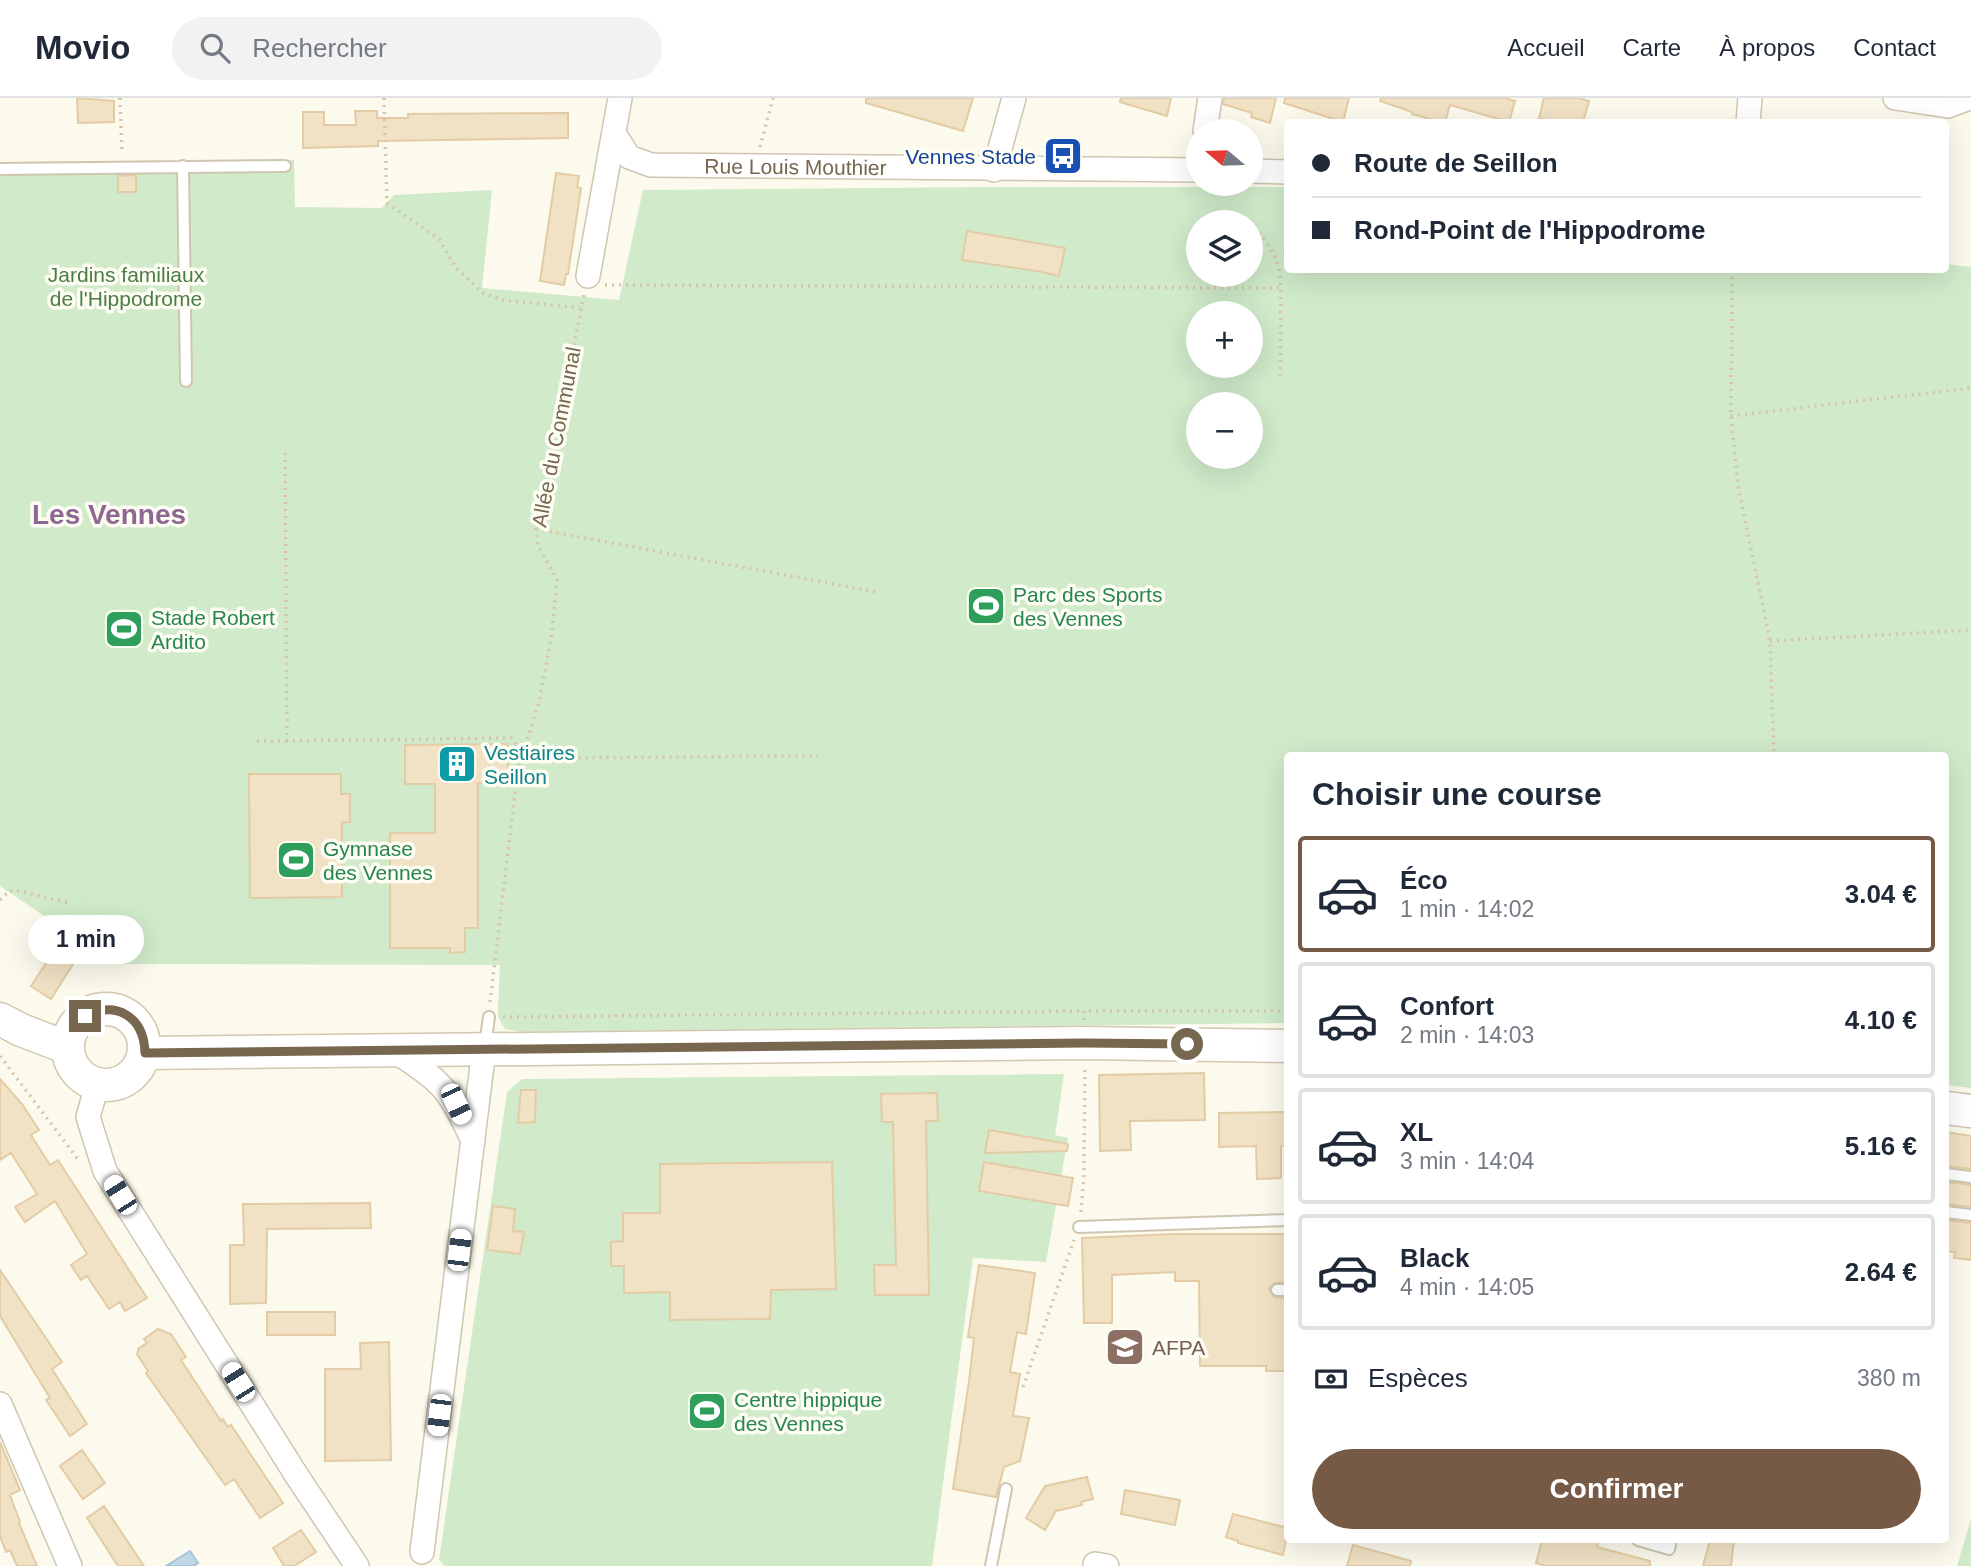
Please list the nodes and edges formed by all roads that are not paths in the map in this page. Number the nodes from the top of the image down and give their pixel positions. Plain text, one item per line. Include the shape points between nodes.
1 (1014, 98) edge
2 (1210, 98) edge
3 (1750, 98) edge
4 (1895, 98) edge
5 (1969, 98) edge
6 (617, 100) edge
7 (1207, 119) edge
8 (1748, 119) edge
9 (615, 135) junction
10 (183, 166) junction
11 (285, 166) dead end
12 (1186, 168) edge
13 (0, 169) edge
14 (994, 170) junction
15 (1264, 171) edge
16 (1284, 172) edge
17 (587, 281) road end
18 (186, 381) dead end
19 (489, 1017) road end
20 (0, 1019) edge
21 (1284, 1046) edge
22 (68, 1048) junction
23 (484, 1049) junction
24 (394, 1051) junction
25 (145, 1053) junction
26 (97, 1085) junction
27 (1949, 1108) edge
28 (1971, 1111) edge
29 (473, 1141) junction
30 (1949, 1174) edge
31 (1971, 1177) edge
32 (1949, 1212) edge
33 (1971, 1215) edge
34 (1284, 1220) edge
35 (1079, 1227) dead end
36 (0, 1404) edge
37 (1006, 1489) dead end
38 (1648, 1543) edge
39 (1670, 1543) edge
40 (422, 1552) dead end
41 (70, 1566) edge
42 (357, 1566) edge
43 (991, 1566) edge

1 - 14 street
2 - 7 street
3 - 8 street
4 - 5 street via 1948,106
6 - 9 street
9 - 14 street, Rue Louis Mouthier via 629,156 651,164
9 - 17 street
10 - 11 lane
10 - 13 lane
10 - 18 lane
12 - 14 street, Rue Louis Mouthier
15 - 16 street
19 - 23 lane
20 - 22 street
21 - 23 street via 1085,1043
22 - 25 street via 75,1024 96,1010 108,1009 132,1018 140,1028
22 - 26 street via 76,1072
23 - 24 street
23 - 29 street
24 - 25 street
24 - 29 street via 435,1077 456,1104
25 - 26 street via 133,1076 110,1086
26 - 42 street via 88,1117 105,1171
27 - 28 street
29 - 40 street
30 - 31 lane
32 - 33 lane
34 - 35 lane
36 - 41 street
37 - 43 lane
38 - 39 lane via 1669,1549

